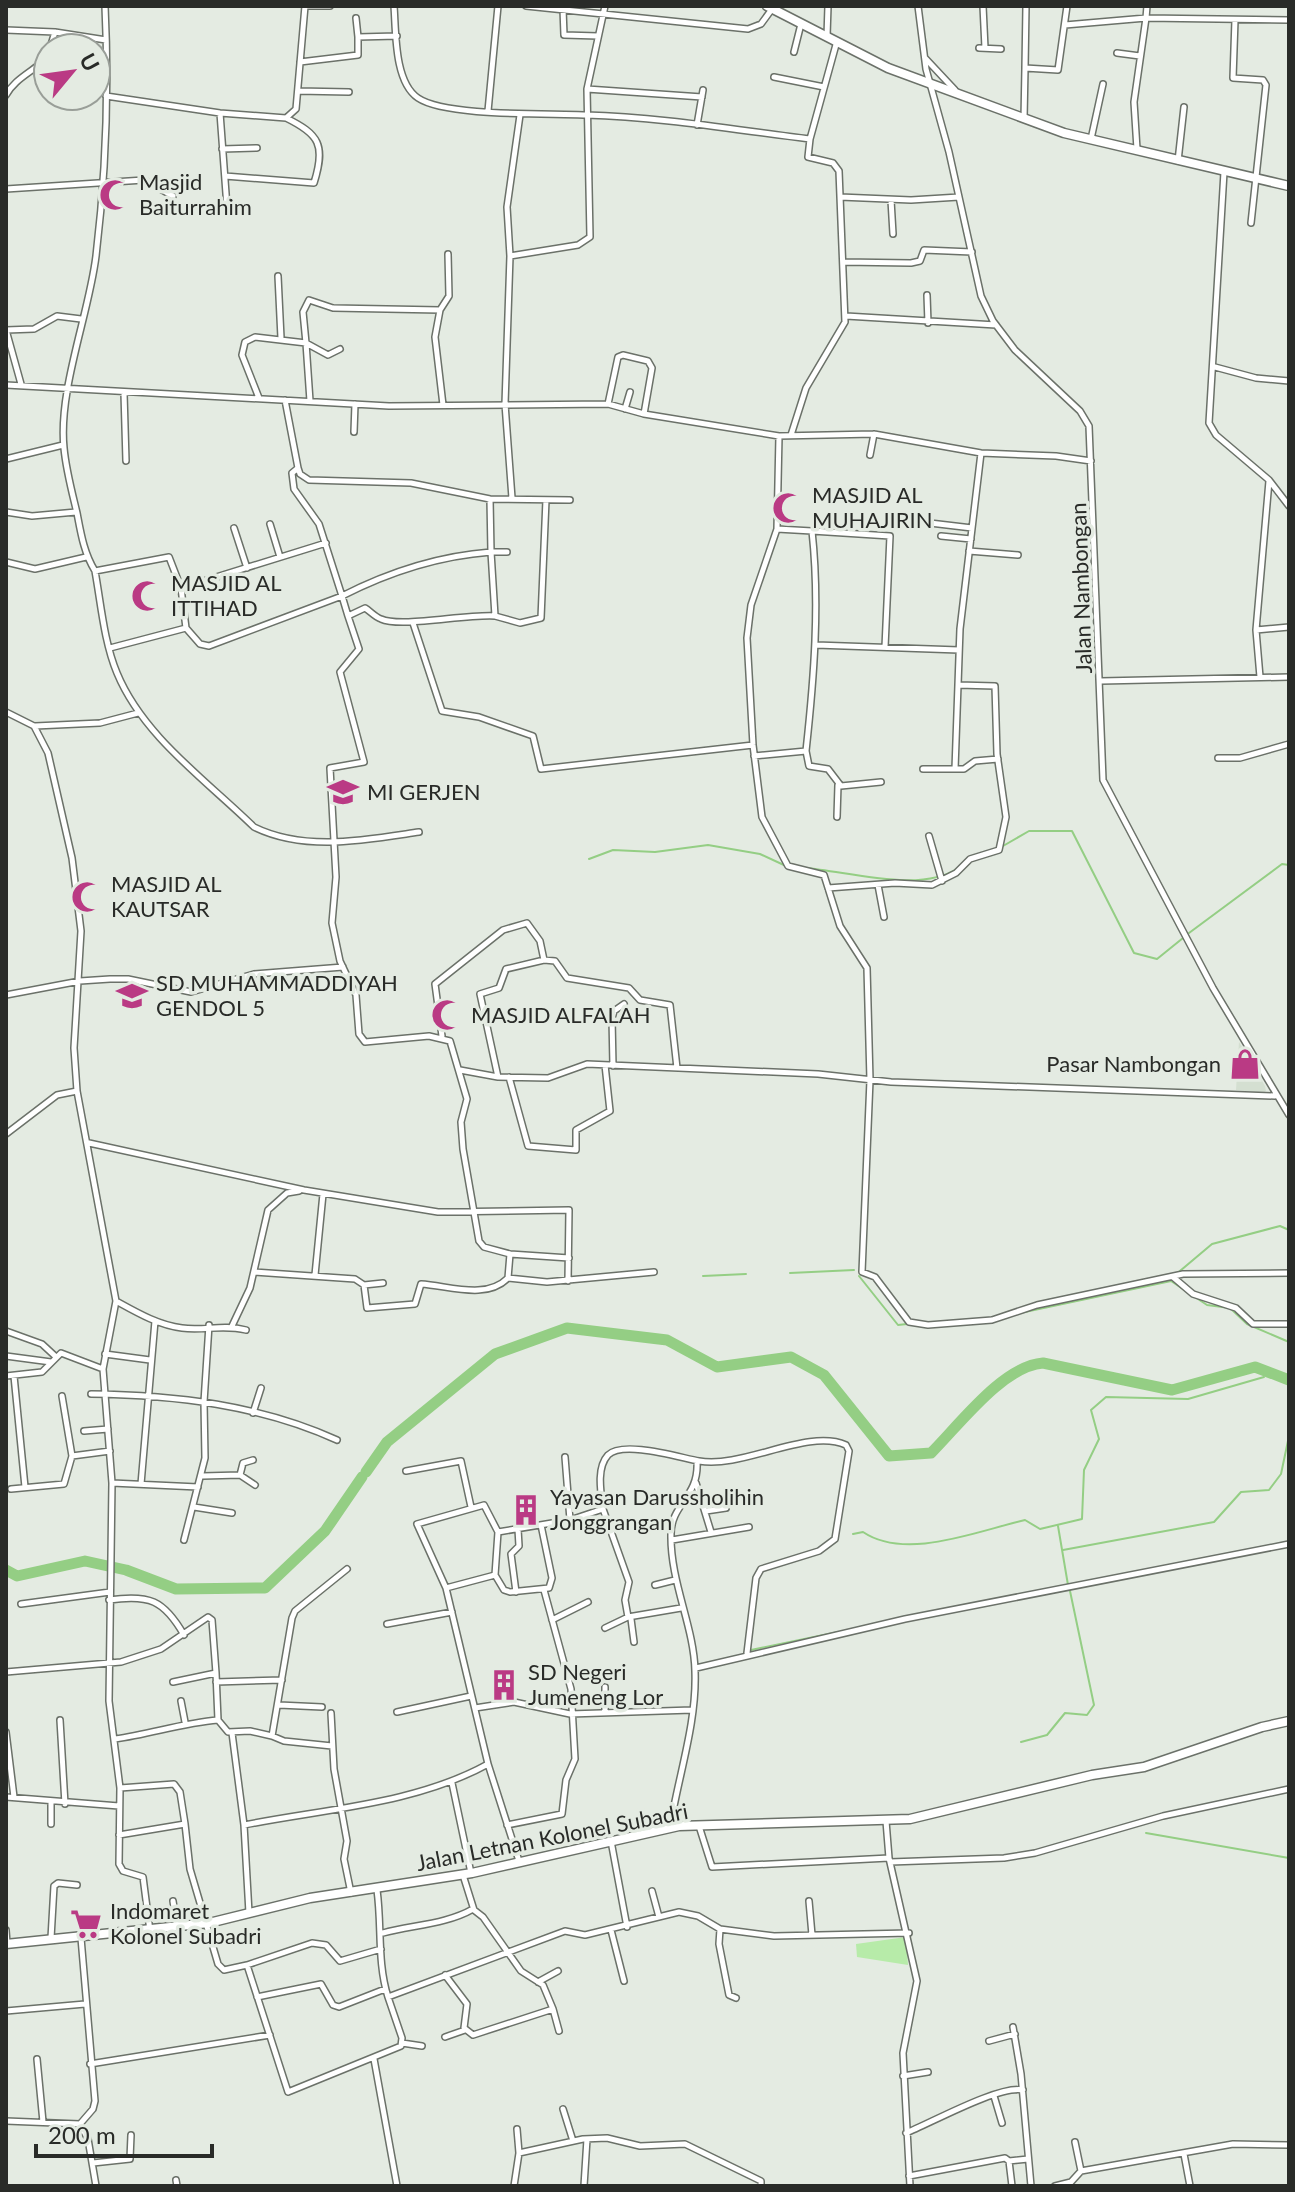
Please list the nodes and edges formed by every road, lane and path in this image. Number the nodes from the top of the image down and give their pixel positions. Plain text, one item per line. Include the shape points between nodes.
1 (105, 6) edge
2 (305, 6) edge
3 (330, 6) edge
4 (394, 6) edge
5 (498, 6) edge
6 (526, 6) edge
7 (828, 6) edge
8 (918, 6) edge
9 (983, 6) edge
10 (1026, 6) edge
11 (1067, 6) edge
12 (1147, 6) edge
13 (1192, 6) edge
14 (770, 7) edge
15 (563, 9) junction
16 (604, 10) edge
17 (1193, 17) junction
18 (356, 18) dead end
19 (1146, 18) junction
20 (1235, 20) junction
21 (1289, 20) edge
22 (802, 23) junction
23 (1065, 25) junction
24 (6, 30) edge
25 (55, 32) edge
26 (106, 32) edge
27 (397, 36) junction
28 (598, 36) junction
29 (827, 36) junction
30 (358, 37) junction
31 (837, 41) junction
32 (1001, 49) dead end
33 (794, 52) dead end
34 (1117, 53) dead end
35 (1140, 56) junction
36 (925, 57) junction
37 (300, 62) junction
38 (32, 68) edge
39 (1025, 68) junction
40 (774, 77) dead end
41 (929, 83) junction
42 (1103, 84) dead end
43 (824, 87) junction
44 (587, 89) junction
45 (955, 90) junction
46 (298, 91) junction
47 (349, 92) dead end
48 (6, 95) edge
49 (112, 97) edge
50 (1184, 107) dead end
51 (488, 111) junction
52 (105, 112) edge
53 (220, 113) junction
54 (520, 115) junction
55 (587, 115) junction
56 (286, 118) junction
57 (1024, 119) junction
58 (697, 125) junction
59 (810, 139) junction
60 (1090, 140) junction
61 (257, 148) dead end
62 (222, 149) junction
63 (1138, 152) junction
64 (1178, 162) junction
65 (1224, 172) junction
66 (225, 176) junction
67 (1255, 177) junction
68 (103, 185) junction
69 (1289, 186) edge
70 (6, 189) edge
71 (173, 196) dead end
72 (840, 197) junction
73 (959, 197) junction
74 (891, 200) junction
75 (227, 207) dead end
76 (1251, 223) dead end
77 (893, 234) dead end
78 (972, 252) junction
79 (448, 254) dead end
80 (510, 256) junction
81 (843, 262) junction
82 (278, 276) dead end
83 (927, 295) dead end
84 (440, 310) junction
85 (846, 316) junction
86 (81, 319) junction
87 (928, 323) junction
88 (996, 325) junction
89 (6, 330) edge
90 (281, 338) junction
91 (306, 343) junction
92 (340, 349) dead end
93 (1215, 367) junction
94 (1289, 381) edge
95 (21, 384) junction
96 (6, 385) edge
97 (69, 391) junction
98 (630, 392) dead end
99 (124, 393) junction
100 (259, 398) junction
101 (285, 400) junction
102 (310, 401) junction
103 (355, 404) junction
104 (505, 404) junction
105 (608, 404) junction
106 (443, 405) junction
107 (625, 409) junction
108 (644, 414) junction
109 (354, 432) dead end
110 (874, 434) junction
111 (791, 435) junction
112 (779, 436) junction
113 (63, 445) junction
114 (981, 453) junction
115 (870, 455) dead end
116 (6, 459) edge
117 (126, 461) dead end
118 (1091, 461) junction
119 (298, 468) junction
120 (1269, 480) junction
121 (512, 498) junction
122 (490, 499) junction
123 (546, 500) junction
124 (570, 500) dead end
125 (1289, 506) edge
126 (6, 512) edge
127 (76, 512) junction
128 (930, 523) dead end
129 (270, 524) dead end
130 (234, 528) dead end
131 (972, 528) junction
132 (777, 529) junction
133 (812, 531) junction
134 (941, 536) dead end
135 (971, 539) junction
136 (326, 543) junction
137 (969, 551) junction
138 (491, 552) junction
139 (507, 552) dead end
140 (1018, 555) dead end
141 (86, 557) junction
142 (280, 557) junction
143 (6, 562) edge
144 (247, 568) junction
145 (95, 571) junction
146 (181, 588) junction
147 (342, 596) junction
148 (348, 616) junction
149 (495, 616) junction
150 (413, 623) junction
151 (1289, 627) edge
152 (186, 628) junction
153 (1256, 630) junction
154 (816, 645) junction
155 (885, 647) junction
156 (110, 648) junction
157 (959, 650) junction
158 (1260, 677) junction
159 (1289, 677) edge
160 (1101, 681) junction
161 (958, 685) junction
162 (6, 712) edge
163 (138, 713) junction
164 (34, 726) junction
165 (1289, 744) edge
166 (753, 745) junction
167 (806, 751) junction
168 (754, 756) junction
169 (1218, 758) dead end
170 (998, 759) junction
171 (923, 769) dead end
172 (955, 769) junction
173 (881, 782) dead end
174 (838, 785) junction
175 (837, 817) dead end
176 (419, 832) dead end
177 (929, 836) dead end
178 (333, 842) junction
179 (942, 881) junction
180 (878, 885) junction
181 (828, 888) junction
182 (884, 917) dead end
183 (544, 960) junction
184 (343, 967) junction
185 (80, 981) junction
186 (6, 995) edge
187 (624, 1004) dead end
188 (442, 1036) junction
189 (605, 1065) junction
190 (613, 1066) junction
191 (677, 1068) junction
192 (460, 1070) junction
193 (498, 1077) junction
194 (509, 1077) junction
195 (870, 1080) junction
196 (77, 1091) junction
197 (1275, 1096) junction
198 (1289, 1115) edge
199 (6, 1134) edge
200 (89, 1143) junction
201 (304, 1190) junction
202 (323, 1194) junction
203 (473, 1209) junction
204 (510, 1254) junction
205 (569, 1258) junction
206 (254, 1272) junction
207 (654, 1272) dead end
208 (1289, 1273) edge
209 (315, 1275) junction
210 (1172, 1276) junction
211 (508, 1278) junction
212 (568, 1281) junction
213 (383, 1283) dead end
214 (364, 1285) junction
215 (116, 1301) junction
216 (155, 1321) junction
217 (1289, 1324) edge
218 (209, 1325) junction
219 (232, 1326) junction
220 (246, 1330) dead end
221 (6, 1331) edge
222 (105, 1354) junction
223 (6, 1356) edge
224 (53, 1359) junction
225 (150, 1360) junction
226 (103, 1369) junction
227 (6, 1376) edge
228 (14, 1376) junction
229 (261, 1388) dead end
230 (91, 1394) dead end
231 (107, 1394) junction
232 (149, 1395) junction
233 (62, 1396) dead end
234 (204, 1402) junction
235 (253, 1413) junction
236 (108, 1429) junction
237 (84, 1431) dead end
238 (337, 1440) dead end
239 (110, 1451) junction
240 (72, 1456) junction
241 (565, 1457) dead end
242 (253, 1460) dead end
243 (697, 1462) junction
244 (406, 1471) dead end
245 (240, 1475) junction
246 (203, 1476) junction
247 (112, 1483) junction
248 (696, 1483) junction
249 (141, 1484) junction
250 (255, 1485) dead end
251 (25, 1487) junction
252 (198, 1487) junction
253 (11, 1489) dead end
254 (194, 1507) junction
255 (471, 1507) junction
256 (726, 1508) dead end
257 (603, 1509) junction
258 (706, 1511) junction
259 (232, 1513) dead end
260 (570, 1520) junction
261 (541, 1525) junction
262 (749, 1527) dead end
263 (518, 1529) junction
264 (498, 1532) junction
265 (711, 1532) junction
266 (184, 1540) dead end
267 (671, 1540) junction
268 (1289, 1544) edge
269 (347, 1569) dead end
270 (495, 1575) junction
271 (675, 1580) junction
272 (655, 1585) dead end
273 (446, 1588) junction
274 (544, 1590) junction
275 (110, 1592) junction
276 (516, 1592) junction
277 (109, 1600) junction
278 (588, 1602) dead end
279 (21, 1604) dead end
280 (681, 1608) junction
281 (452, 1612) junction
282 (630, 1618) junction
283 (552, 1620) junction
284 (387, 1624) dead end
285 (605, 1628) dead end
286 (184, 1635) junction
287 (634, 1642) dead end
288 (746, 1654) junction
289 (109, 1665) junction
290 (696, 1668) junction
291 (6, 1672) edge
292 (216, 1673) junction
293 (282, 1680) junction
294 (173, 1682) dead end
295 (216, 1682) junction
296 (605, 1687) dead end
297 (471, 1696) junction
298 (181, 1701) dead end
299 (279, 1705) junction
300 (322, 1707) dead end
301 (474, 1709) junction
302 (692, 1710) junction
303 (397, 1712) dead end
304 (605, 1712) junction
305 (331, 1713) dead end
306 (570, 1714) junction
307 (60, 1720) dead end
308 (218, 1720) junction
309 (1289, 1721) edge
310 (185, 1722) junction
311 (6, 1732) edge
312 (232, 1733) junction
313 (272, 1736) junction
314 (115, 1739) junction
315 (332, 1746) junction
316 (8, 1750) edge
317 (488, 1764) junction
318 (452, 1783) junction
319 (120, 1788) junction
320 (1289, 1789) edge
321 (6, 1797) edge
322 (14, 1797) junction
323 (51, 1802) junction
324 (65, 1804) junction
325 (119, 1806) junction
326 (340, 1807) junction
327 (886, 1821) junction
328 (51, 1824) dead end
329 (185, 1824) junction
330 (244, 1825) junction
331 (507, 1825) junction
332 (699, 1826) junction
333 (670, 1828) junction
334 (119, 1835) junction
335 (610, 1841) junction
336 (890, 1860) junction
337 (519, 1861) junction
338 (467, 1873) junction
339 (77, 1885) dead end
340 (377, 1890) junction
341 (652, 1891) dead end
342 (351, 1893) junction
343 (173, 1901) dead end
344 (809, 1901) dead end
345 (473, 1909) junction
346 (249, 1913) junction
347 (659, 1917) junction
348 (209, 1923) junction
349 (627, 1927) junction
350 (177, 1928) junction
351 (720, 1929) junction
352 (6, 1930) edge
353 (611, 1930) junction
354 (150, 1932) junction
355 (382, 1933) junction
356 (909, 1933) junction
357 (812, 1935) junction
358 (51, 1938) junction
359 (81, 1938) junction
360 (7, 1944) edge
361 (381, 1949) junction
362 (506, 1953) junction
363 (247, 1965) junction
364 (558, 1971) dead end
365 (445, 1975) junction
366 (624, 1981) dead end
367 (538, 1982) junction
368 (385, 1989) junction
369 (257, 1997) junction
370 (388, 1997) junction
371 (736, 1998) dead end
372 (85, 2004) junction
373 (553, 2009) junction
374 (6, 2011) edge
375 (1013, 2027) dead end
376 (465, 2030) junction
377 (559, 2031) dead end
378 (1015, 2034) junction
379 (270, 2035) junction
380 (445, 2037) dead end
381 (989, 2041) dead end
382 (402, 2043) junction
383 (422, 2046) dead end
384 (37, 2059) dead end
385 (374, 2059) junction
386 (90, 2064) junction
387 (928, 2072) dead end
388 (903, 2076) junction
389 (1023, 2090) junction
390 (994, 2096) junction
391 (563, 2109) dead end
392 (6, 2121) edge
393 (43, 2122) junction
394 (1002, 2123) dead end
395 (80, 2124) junction
396 (517, 2129) dead end
397 (906, 2133) junction
398 (131, 2135) dead end
399 (587, 2139) junction
400 (573, 2141) junction
401 (1075, 2142) dead end
402 (1289, 2145) edge
403 (519, 2153) junction
404 (1184, 2154) junction
405 (1028, 2159) junction
406 (1009, 2161) junction
407 (93, 2163) junction
408 (1081, 2171) junction
409 (909, 2176) junction
410 (1072, 2184) edge
411 (96, 2186) edge
412 (397, 2186) edge
413 (514, 2186) edge
414 (584, 2186) edge
415 (761, 2186) edge
416 (910, 2186) edge
417 (1012, 2186) edge
418 (1031, 2186) edge
419 (1055, 2186) edge
420 (1190, 2186) edge

1 - 26 street
2 - 3 street
2 - 37 street
4 - 27 street
5 - 51 street
6 - 15 street
7 - 29 street
8 - 36 street, Jalan Nambongan
9 - 32 street via 982,48
10 - 39 street
11 - 23 street
12 - 19 street
13 - 17 street
14 - 16 street via 761,24 748,29
14 - 22 main road
15 - 16 street
15 - 28 street via 564,35
16 - 28 street
17 - 19 street
17 - 20 street
18 - 30 street
19 - 23 street
19 - 35 street
20 - 21 street
20 - 67 street via 1233,78 1263,80 1266,85
22 - 29 main road
22 - 33 street
23 - 39 street via 1058,70
24 - 25 street
27 - 30 street
27 - 51 street via 407,85 420,100
28 - 44 street
29 - 31 main road
30 - 37 street via 358,55
31 - 41 main road
31 - 43 street
34 - 35 street
35 - 63 street via 1134,102
36 - 41 street, Jalan Nambongan
36 - 45 street
37 - 46 street
38 - 48 street
39 - 57 street
40 - 43 street
41 - 45 main road
41 - 73 street, Jalan Nambongan
42 - 60 street
43 - 59 street
44 - 55 street
44 - 58 street via 702,93
45 - 57 main road
46 - 47 street
46 - 56 street via 296,109
49 - 53 street
50 - 64 street
51 - 54 street
52 - 68 street
53 - 56 street
53 - 62 street
54 - 55 street
54 - 80 street via 507,207
55 - 58 street
55 - 80 street via 590,237 578,245
56 - 66 street via 316,138 314,183
57 - 60 main road
58 - 59 street
59 - 72 street via 808,157 838,167
60 - 63 main road
61 - 62 street
62 - 66 street
63 - 64 main road
64 - 65 main road
65 - 67 main road
65 - 93 street
66 - 75 street
67 - 69 main road
67 - 76 street
68 - 70 street
68 - 71 street via 144,180
68 - 86 street via 94,270
72 - 74 street
72 - 81 street
73 - 74 street
73 - 78 street, Jalan Nambongan
74 - 77 street
78 - 81 street via 924,250 920,261 911,263
78 - 88 street, Jalan Nambongan via 981,296
79 - 84 street via 449,296
80 - 104 street
81 - 85 street
82 - 90 street
83 - 87 street
84 - 91 street via 333,308 309,300 303,312
84 - 106 street via 435,337
85 - 87 street
85 - 111 street via 806,388
86 - 89 street via 57,316 34,329
86 - 97 street
87 - 88 street
88 - 118 street, Jalan Nambongan via 1080,411 1091,435
89 - 95 street
90 - 91 street
90 - 100 street via 245,342 242,355
91 - 92 street via 328,355
91 - 102 street
93 - 94 street
93 - 120 street via 1212,430
95 - 96 street
95 - 97 street
97 - 99 street
97 - 113 street
98 - 107 street
99 - 100 street
99 - 117 street
100 - 101 street
101 - 102 street
101 - 119 street
102 - 103 street
103 - 106 street
103 - 109 street
104 - 105 street
104 - 106 street
104 - 121 street
105 - 107 street
105 - 108 street via 618,357 648,361 652,368
107 - 108 street
108 - 112 street
110 - 111 street
110 - 114 street
110 - 115 street
111 - 112 street
112 - 132 street
113 - 116 street
113 - 127 street
114 - 118 street
114 - 131 street
118 - 160 street, Jalan Nambongan
119 - 122 street via 309,480 411,483
119 - 136 street via 292,473 294,489 315,516
120 - 125 street
120 - 153 street
121 - 122 street
121 - 123 street
122 - 138 street
123 - 124 street
123 - 149 street via 541,618 520,623
126 - 127 street
127 - 141 street
128 - 131 street
129 - 142 street
130 - 144 street
131 - 135 street
132 - 133 street
132 - 166 street via 748,623
133 - 154 street
133 - 155 street via 890,536
134 - 135 street
135 - 137 street
136 - 142 street
136 - 147 street
137 - 140 street
137 - 157 street
138 - 139 street
138 - 147 street via 413,566
138 - 149 street
141 - 143 street via 35,569
141 - 145 street
142 - 144 street
144 - 146 street
145 - 146 street via 169,557
145 - 156 street
146 - 152 street
147 - 148 street
147 - 152 street via 209,646
148 - 150 street via 365,608 383,621
148 - 178 street via 359,648 340,672 364,762 330,768
149 - 150 street via 458,615
150 - 166 street via 440,709 533,736 541,769
151 - 153 street
152 - 156 street
153 - 158 street
154 - 155 street
154 - 167 street
155 - 157 street
156 - 163 street
157 - 161 street
158 - 159 street
158 - 160 street
160 - 197 street, Jalan Nambongan via 1105,785
161 - 170 street via 995,686
161 - 172 street
162 - 164 street
163 - 164 street via 100,723
163 - 178 street via 254,827 271,835
164 - 185 street via 48,753 72,858 81,931
165 - 169 street via 1240,758
166 - 168 street
167 - 168 street
167 - 174 street via 809,766 828,769
168 - 181 street via 762,817 784,861 792,869 822,873
170 - 172 street
170 - 179 street via 1006,817 999,850 970,859
171 - 172 street
173 - 174 street
174 - 175 street
176 - 178 street
177 - 179 street
178 - 184 street via 332,923
179 - 180 street
180 - 181 street
180 - 182 street
181 - 195 street via 840,926 867,968
183 - 188 street via 534,927 519,923 503,930 435,984
183 - 191 street via 555,961 567,978 629,988 640,1000 671,1007
183 - 193 street via 506,969 499,988 480,994
184 - 185 street via 254,974 191,992 128,979
184 - 188 street via 356,995 359,1034 365,1042
185 - 186 street
185 - 196 street via 74,1048
187 - 190 street via 612,1018
188 - 192 street via 450,1041
189 - 190 street
189 - 194 street via 587,1064 548,1078
189 - 194 street via 610,1111 576,1129 576,1150 528,1146
190 - 191 street
191 - 195 street
192 - 193 street
192 - 203 street via 467,1099 461,1122 463,1149
193 - 194 street
195 - 197 street
195 - 210 street via 862,1272 875,1277 909,1322 992,1320
196 - 199 street via 57,1095
196 - 200 street
197 - 198 street, Jalan Nambongan
200 - 201 street
200 - 215 street
201 - 202 street
201 - 206 street via 287,1193 268,1210
202 - 203 street via 438,1212
202 - 209 street
203 - 204 street via 479,1241
203 - 205 street via 569,1210
204 - 205 street
204 - 211 street
205 - 212 street
206 - 209 street
206 - 219 street
207 - 212 street
208 - 210 street
209 - 214 street via 355,1279
210 - 217 street via 1193,1294 1236,1308 1253,1324
211 - 212 street
211 - 214 street via 484,1291 421,1284 412,1306 373,1309 365,1305
213 - 214 street
215 - 216 street
215 - 222 street
216 - 218 street via 181,1328
216 - 225 street
218 - 219 street
218 - 234 street
219 - 220 street
221 - 224 street via 42,1344
222 - 225 street
222 - 226 street
223 - 224 street
224 - 226 street via 61,1353
224 - 228 street via 42,1372
225 - 232 street
226 - 231 street
227 - 228 street
228 - 251 street
229 - 235 street
230 - 231 street
231 - 232 street
231 - 236 street
232 - 234 street
232 - 249 street
233 - 240 street
234 - 235 street
234 - 246 street
235 - 238 street
236 - 237 street
236 - 239 street
239 - 240 street
239 - 247 street
240 - 251 street via 66,1484
241 - 260 street
242 - 245 street via 243,1463
243 - 248 street
243 - 257 street via 658,1451 610,1453 600,1482
243 - 288 street via 814,1444 844,1443 849,1451 835,1539 819,1551 761,1569
244 - 255 street via 461,1461
245 - 246 street
245 - 250 street
246 - 252 street
247 - 249 street
247 - 275 street
248 - 258 street
248 - 267 street via 674,1520
249 - 252 street
251 - 253 street
252 - 254 street
254 - 259 street
254 - 266 street
255 - 264 street via 485,1506
255 - 273 street via 417,1524
256 - 258 street
257 - 260 street
257 - 282 street via 629,1582 625,1600
258 - 265 street
260 - 261 street
261 - 263 street
261 - 274 street via 552,1578
262 - 265 street
263 - 264 street
263 - 276 street via 519,1546 511,1554
264 - 270 street
265 - 267 street
267 - 271 street
268 - 288 street
269 - 293 street via 295,1611
270 - 273 street
270 - 276 street via 504,1590
271 - 272 street
271 - 280 street
273 - 281 street
274 - 276 street
274 - 283 street
275 - 277 street
275 - 279 street
277 - 286 street via 133,1597 163,1606
277 - 289 street
278 - 283 street
280 - 282 street
280 - 290 street
281 - 284 street
281 - 297 street
282 - 285 street
282 - 287 street
283 - 306 street via 570,1682
286 - 289 street via 161,1649
286 - 292 street via 205,1618 212,1620
288 - 290 street
289 - 291 street
289 - 314 street
290 - 302 street
292 - 294 street
292 - 295 street
293 - 295 street
293 - 299 street
295 - 308 street
296 - 304 street
297 - 301 street
297 - 303 street
298 - 310 street
299 - 300 street
299 - 313 street
301 - 306 street via 514,1702
301 - 317 street
302 - 304 street
302 - 333 street
304 - 306 street
305 - 315 street
306 - 331 street via 575,1759 566,1780 564,1813
307 - 324 street
308 - 310 street
308 - 312 street
309 - 327 main road, Jalan Letnan Kolonel Subadri via 1144,1767
310 - 314 street
311 - 316 street
312 - 313 street
312 - 330 street
313 - 315 street
314 - 319 street
315 - 326 street
316 - 322 street
317 - 318 street
317 - 331 street
318 - 326 street
318 - 338 street
319 - 325 street
319 - 329 street via 174,1784
320 - 336 street via 1163,1816 1019,1856
321 - 322 street
322 - 323 street
323 - 324 street
323 - 328 street
324 - 325 street
325 - 334 street
326 - 330 street
326 - 342 street
327 - 332 main road, Jalan Letnan Kolonel Subadri
327 - 336 street
329 - 334 street
329 - 348 street via 190,1869
330 - 346 street
331 - 337 street
332 - 333 main road, Jalan Letnan Kolonel Subadri
332 - 336 street via 712,1867
333 - 335 main road, Jalan Letnan Kolonel Subadri
334 - 354 street via 121,1869 143,1877
335 - 337 main road, Jalan Letnan Kolonel Subadri
335 - 349 street
336 - 356 street
337 - 338 main road, Jalan Letnan Kolonel Subadri
338 - 340 main road, Jalan Letnan Kolonel Subadri
338 - 345 street
339 - 358 street via 54,1886
340 - 342 main road, Jalan Letnan Kolonel Subadri
340 - 355 street
341 - 347 street
342 - 346 main road, Jalan Letnan Kolonel Subadri
343 - 350 street
344 - 357 street
345 - 355 street via 453,1920
345 - 362 street
346 - 348 main road, Jalan Letnan Kolonel Subadri
347 - 349 street
347 - 351 street via 686,1912
348 - 350 main road, Jalan Letnan Kolonel Subadri
348 - 363 street via 219,1966 224,1970
349 - 353 street
350 - 354 main road, Jalan Letnan Kolonel Subadri
351 - 357 street
351 - 371 street via 729,1995
352 - 360 street
353 - 362 street via 581,1936 565,1931
353 - 366 street
354 - 359 main road, Jalan Letnan Kolonel Subadri
355 - 361 street
356 - 357 street
356 - 388 street via 917,1981
358 - 359 main road, Jalan Letnan Kolonel Subadri
358 - 360 main road, Jalan Letnan Kolonel Subadri
359 - 372 street
361 - 363 street via 340,1961 326,1945 312,1943
361 - 368 street
362 - 365 street
362 - 367 street
363 - 369 street
364 - 367 street
365 - 370 street
365 - 376 street via 467,2004
367 - 373 street
368 - 369 street via 339,2007 318,1984
368 - 370 street
369 - 379 street
370 - 382 street
372 - 374 street
372 - 386 street
373 - 376 street via 473,2035
373 - 377 street
375 - 378 street
376 - 380 street
378 - 381 street
378 - 389 street
379 - 385 street via 288,2092
379 - 386 street
382 - 383 street
382 - 385 street
384 - 393 street
385 - 412 street
386 - 395 street via 95,2101
387 - 388 street
388 - 397 street
389 - 390 street
389 - 405 street
390 - 394 street
390 - 397 street
391 - 400 street
392 - 393 street
393 - 395 street
395 - 407 street
396 - 403 street
397 - 409 street
398 - 407 street via 130,2159
399 - 400 street
399 - 414 street
399 - 415 street via 640,2146 685,2144 761,2181
400 - 403 street
401 - 408 street
402 - 404 street via 1246,2143
403 - 413 street
404 - 408 street
404 - 420 street
405 - 406 street
405 - 418 street
406 - 409 street via 999,2158
406 - 417 street
407 - 411 street
408 - 410 street
409 - 416 street
410 - 419 street

